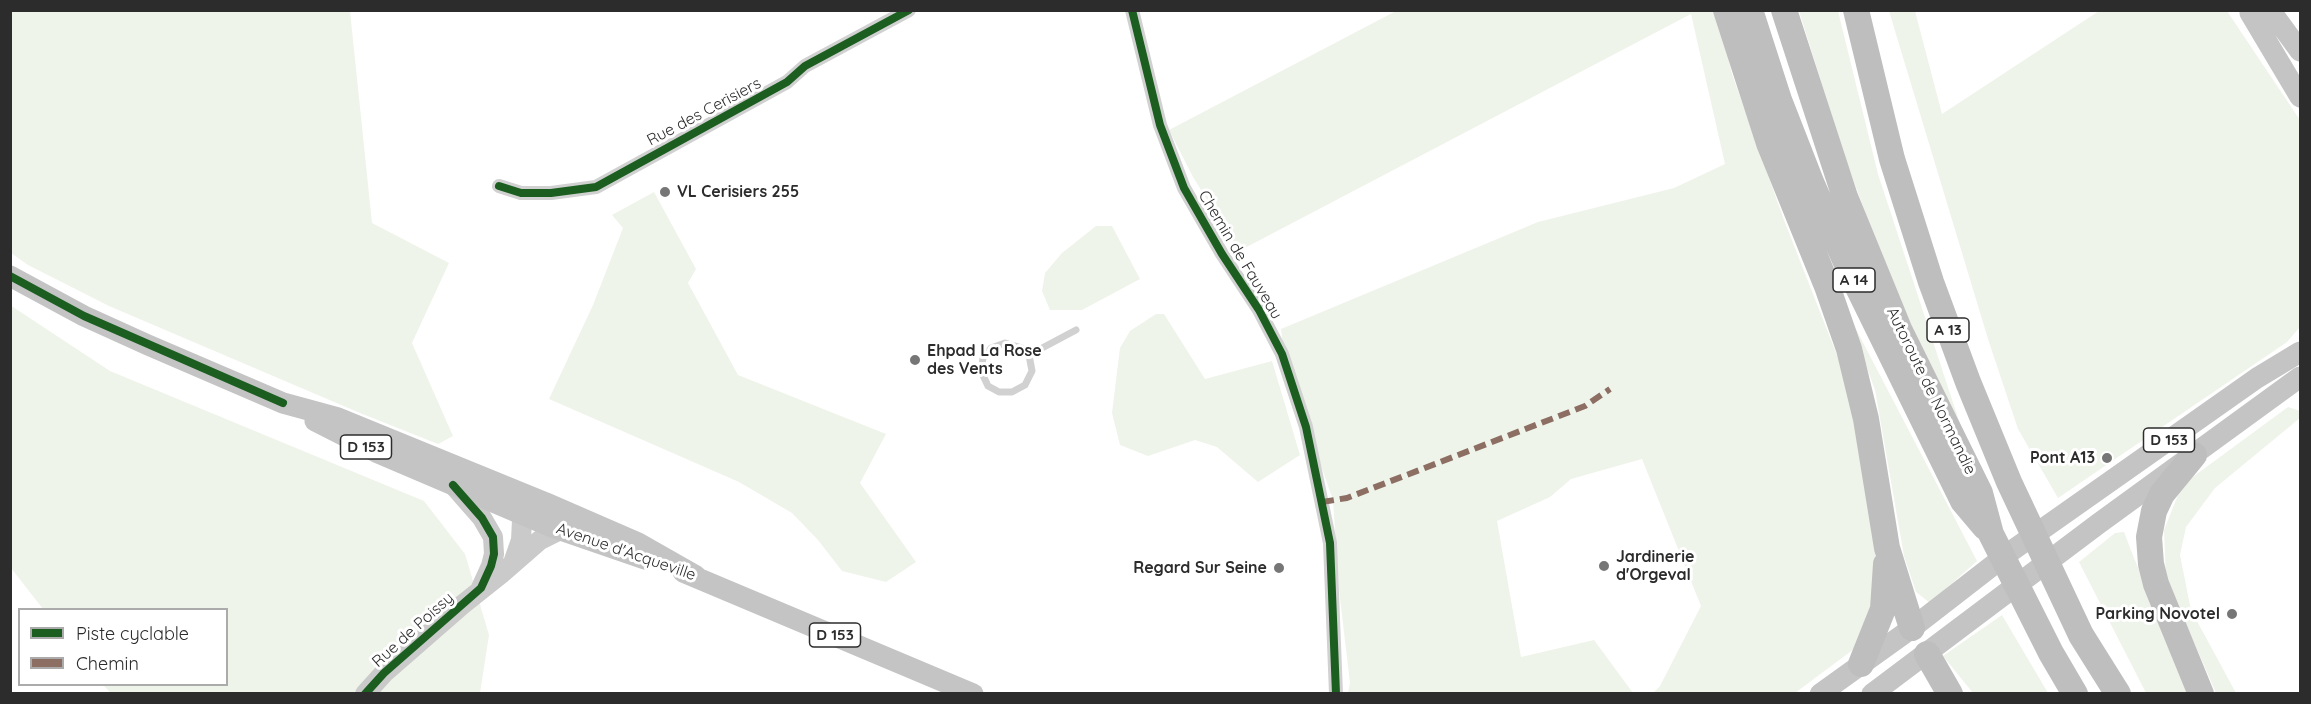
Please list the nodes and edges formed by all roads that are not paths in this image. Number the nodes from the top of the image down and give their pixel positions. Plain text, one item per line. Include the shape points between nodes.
1 (909, 10) edge
2 (1132, 10) edge
3 (1726, 10) edge
4 (1749, 10) edge
5 (1784, 10) edge
6 (1856, 10) edge
7 (2286, 10) edge
8 (2256, 11) edge
9 (2301, 29) edge
10 (2301, 51) edge
11 (2301, 79) edge
12 (2301, 97) edge
13 (500, 186) dead end
14 (10, 276) edge
15 (1076, 330) dead end
16 (2301, 340) edge
17 (2301, 352) edge
18 (1029, 355) junction
19 (2257, 378) junction
20 (2299, 382) edge
21 (283, 403) junction
22 (2194, 455) junction
23 (453, 485) junction
24 (523, 504) junction
25 (560, 530) junction
26 (1991, 534) junction
27 (493, 537) junction
28 (1887, 549) junction
29 (513, 563) junction
30 (696, 576) junction
31 (481, 588) junction
32 (1912, 628) junction
33 (1927, 654) junction
34 (1861, 664) junction
35 (365, 693) edge
36 (973, 693) edge
37 (1336, 693) edge
38 (1820, 693) edge
39 (1872, 693) edge
40 (1950, 693) edge
41 (2075, 693) edge
42 (2118, 693) edge
43 (2201, 693) edge

1 - 13 street, Rue des Cerisiers via 806,66 788,82 596,187 521,193
2 - 37 street, Chemin de Fauveau via 1160,126 1184,188 1282,354 1306,427 1330,543
3 - 28 highway via 1769,143 1849,349 1866,419
4 - 26 highway, A 14 via 1783,110 1849,269 1963,501
5 - 26 highway, Autoroute de Normandie / A 13 via 1845,197 1899,329 1980,493
6 - 42 highway, Autoroute de Normandie / A 13 via 1892,159 1968,382 2009,482 2081,635
7 - 9 main road
8 - 10 main road
8 - 11 main road
8 - 12 main road
14 - 21 main road, D 153 via 84,316
15 - 18 lane
16 - 19 main road
17 - 19 main road, D 153
18 - 18 lane via 1022,348 1005,343 991,348 983,358 981,371 988,386 999,392 1012,392 1025,385 1032,370
19 - 32 main road, D 153 via 2010,552
20 - 22 main road, D 153
21 - 23 main road, Avenue d'Acqueville / D 153 via 367,448
21 - 24 main road, D 153 via 338,418 503,486
22 - 33 main road, D 153
22 - 43 highway via 2162,494 2149,537 2156,584
23 - 24 main road, Avenue d'Acqueville / D 153
23 - 27 street
24 - 25 main road, Avenue d'Acqueville / D 153
24 - 27 street via 508,516
24 - 29 street via 522,532
24 - 30 main road, D 153 via 638,543
25 - 29 street, Rue de Poissy via 540,540
25 - 30 main road, Avenue d'Acqueville / D 153
26 - 41 highway, Autoroute de Normandie / A 13
27 - 31 street via 494,554
28 - 32 highway
28 - 34 highway via 1883,609
29 - 31 street, Rue de Poissy
30 - 36 main road, Avenue d'Acqueville / D 153
31 - 35 street, Rue de Poissy
32 - 33 main road
32 - 34 main road, D 153
33 - 39 main road, D 153
33 - 40 highway
34 - 38 main road, D 153

